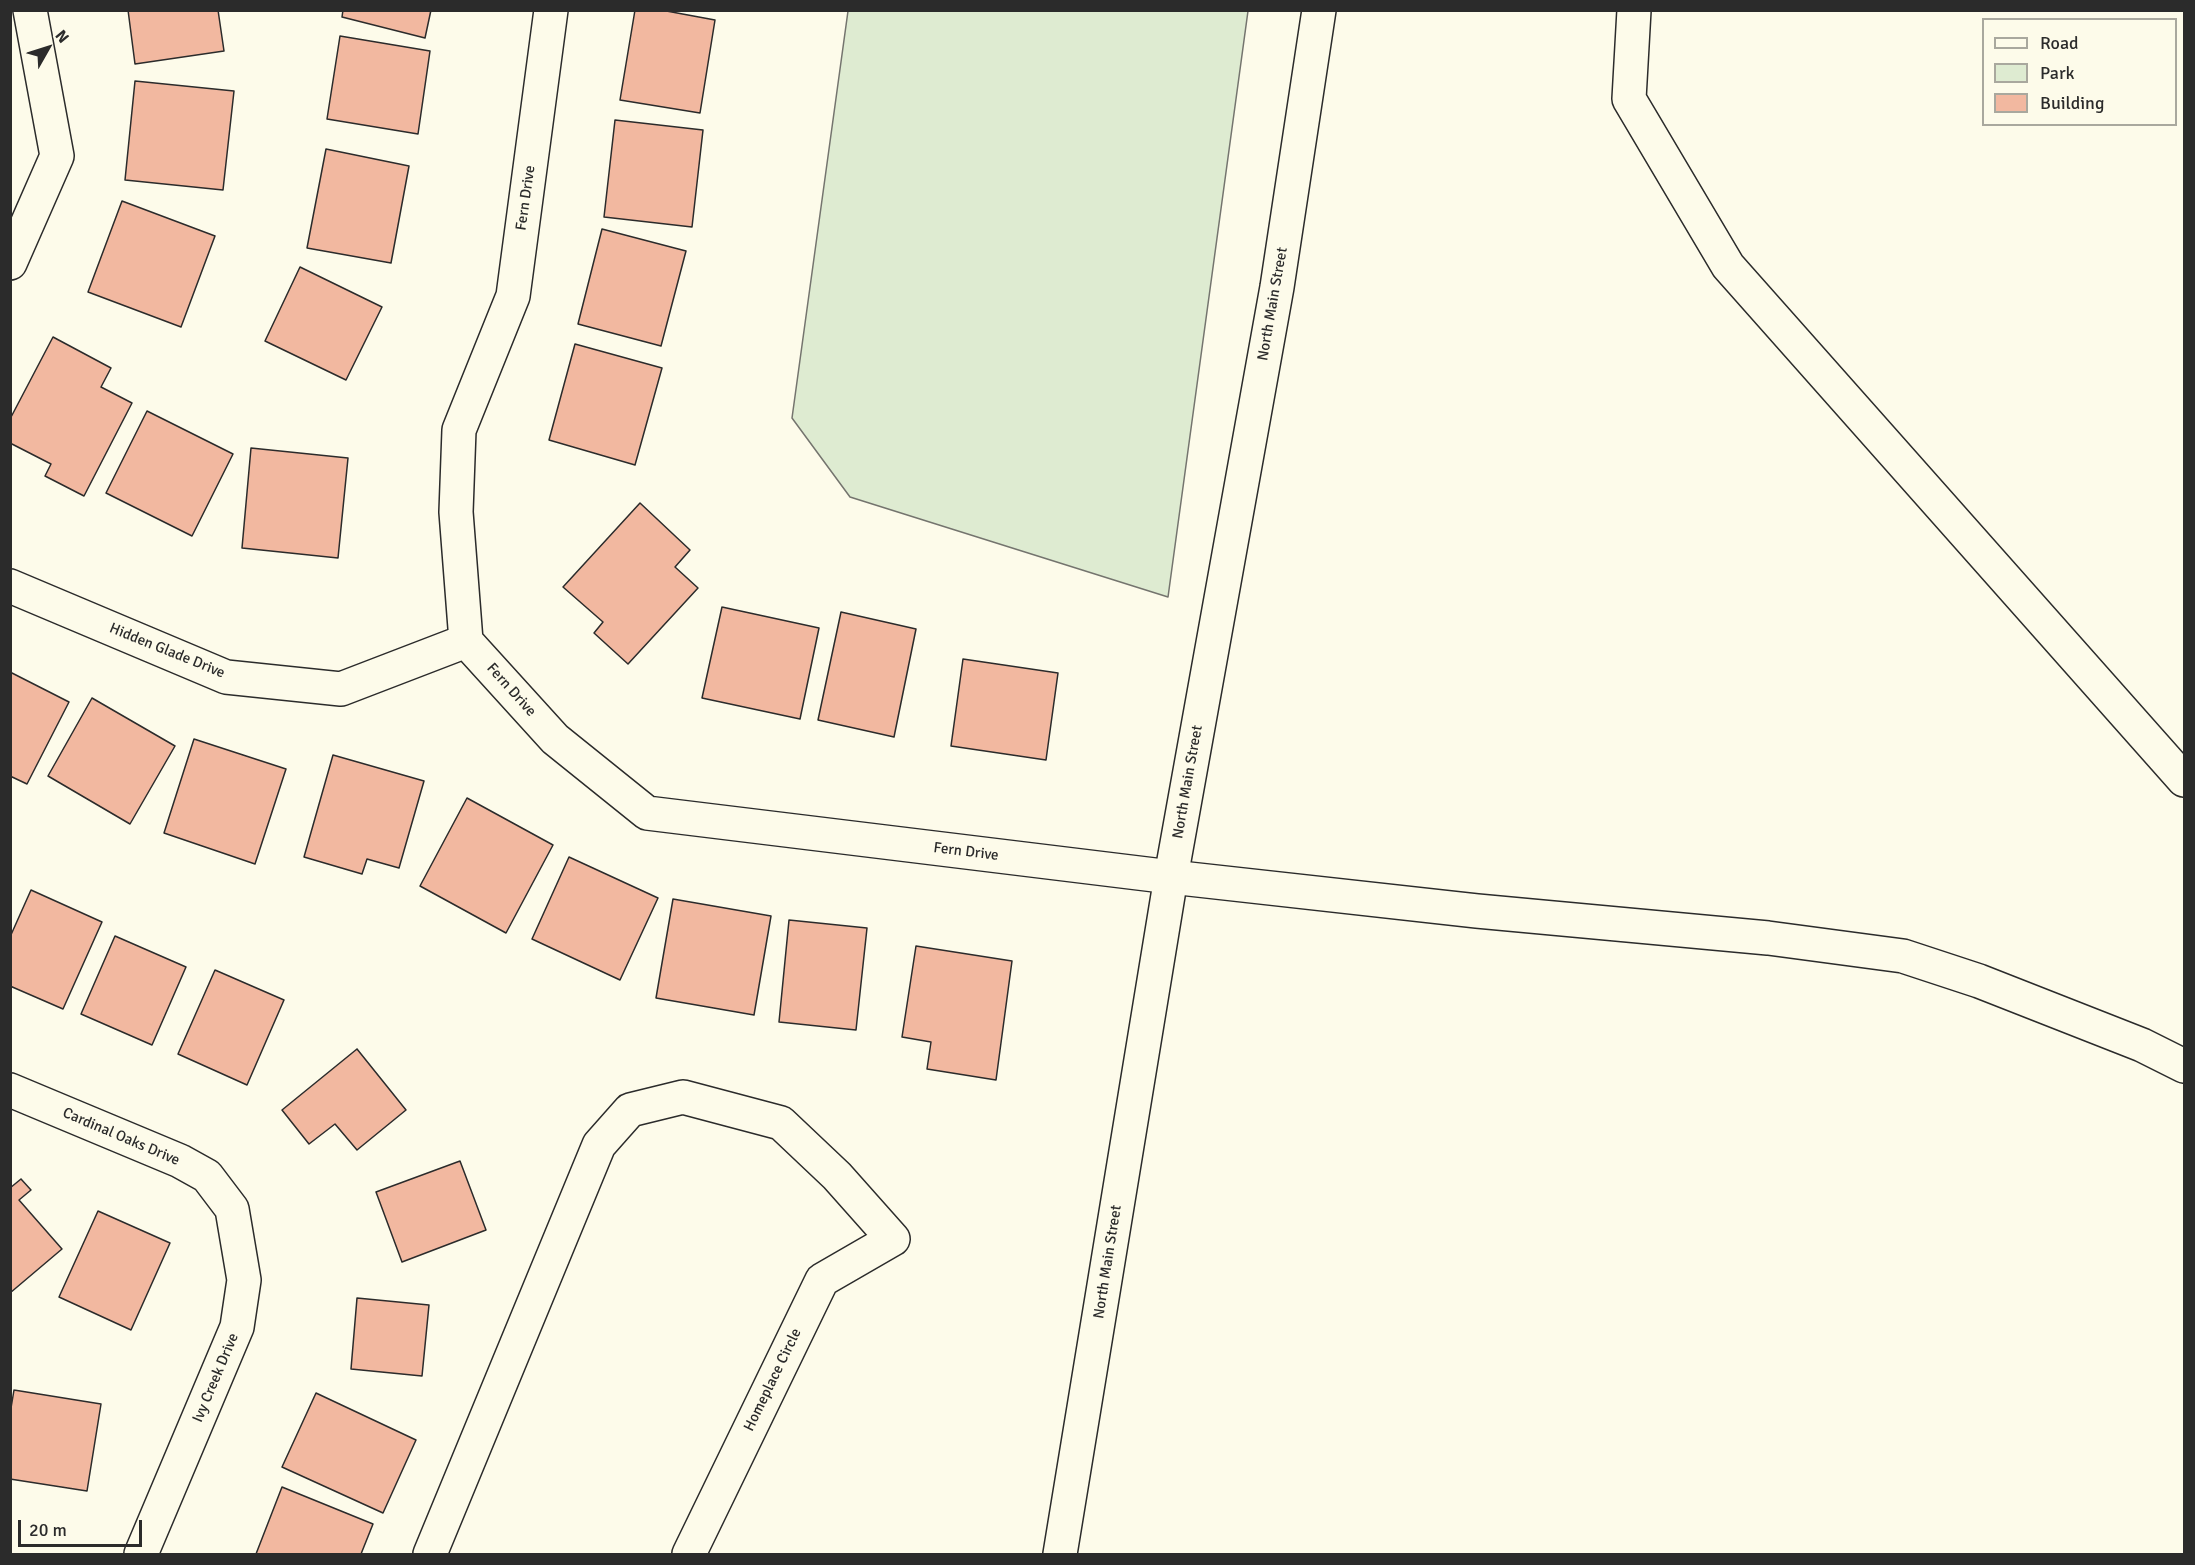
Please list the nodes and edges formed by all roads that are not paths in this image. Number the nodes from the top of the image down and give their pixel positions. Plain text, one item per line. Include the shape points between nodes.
1 (30, 10) edge
2 (551, 10) edge
3 (1319, 10) edge
4 (1634, 10) edge
5 (10, 263) edge
6 (10, 586) edge
7 (466, 641) junction
8 (2184, 780) edge
9 (1171, 877) junction
10 (2184, 1066) edge
11 (10, 1090) edge
12 (222, 1196) joint
13 (141, 1554) edge
14 (430, 1554) edge
15 (689, 1554) edge
16 (1060, 1554) edge

1 - 5 street via 57,156
2 - 7 street, Fern Drive via 513,296 459,430 456,512
3 - 9 street, North Main Street via 1277,287
4 - 8 street via 1629,99 1728,266
6 - 7 street, Hidden Glade Drive via 226,677 341,689
7 - 9 street, Fern Drive via 555,738 647,813
9 - 10 street, Fern Drive via 1768,938 1903,956 1979,981 2142,1045
9 - 16 street, North Main Street
11 - 12 street, Cardinal Oaks Drive via 180,1161 207,1176
12 - 13 street, Ivy Creek Drive via 232,1209 244,1280 237,1327
14 - 15 street, Homeplace Circle via 599,1145 630,1110 683,1097 781,1123 837,1176 893,1239 822,1280

